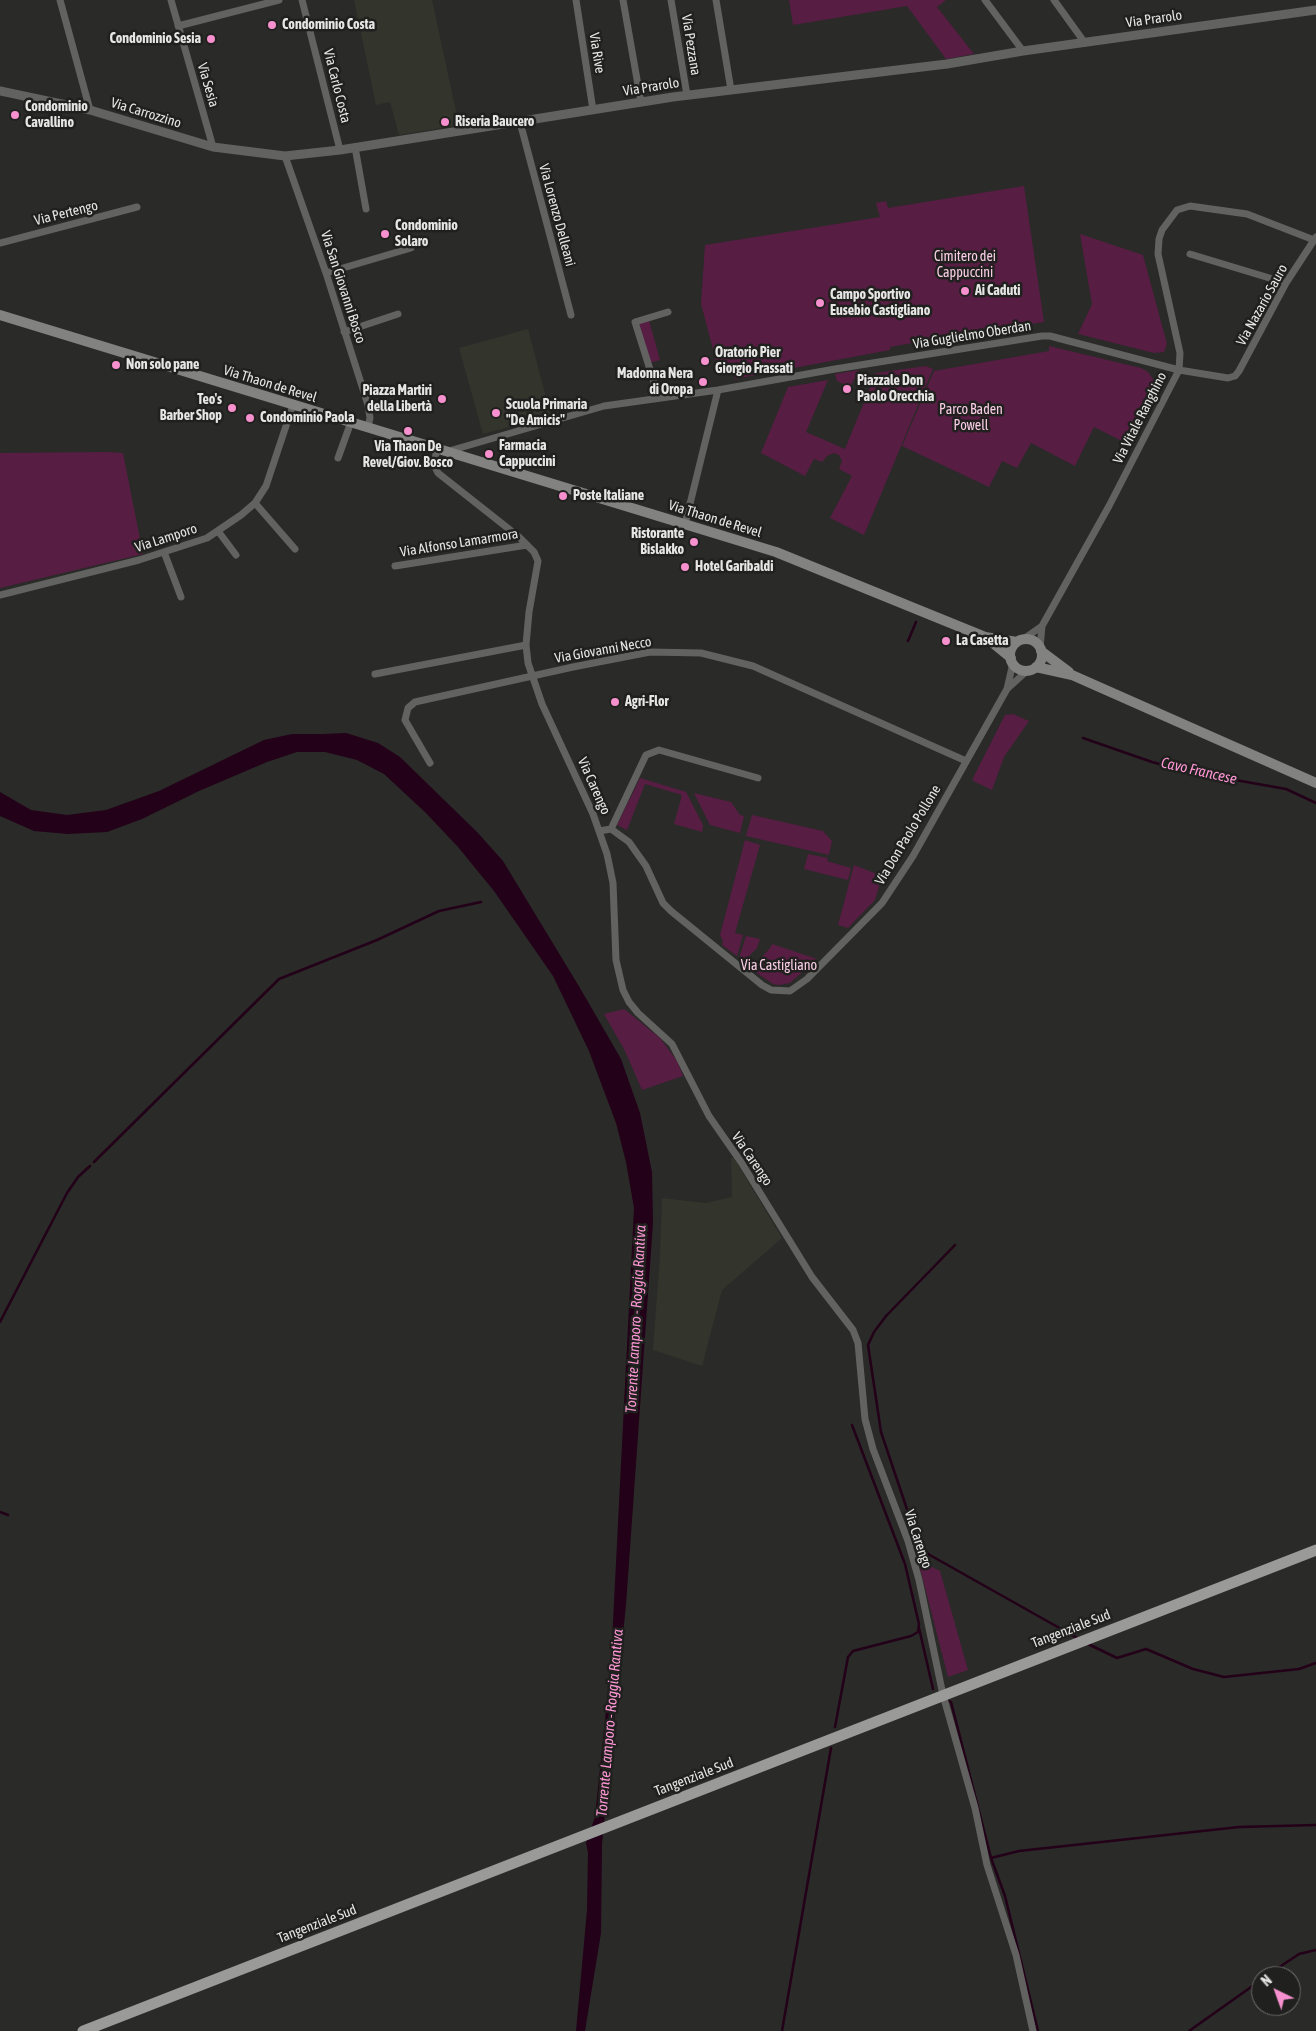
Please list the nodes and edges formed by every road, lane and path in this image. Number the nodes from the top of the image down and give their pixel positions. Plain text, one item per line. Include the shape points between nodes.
1 (60, 0) edge
2 (171, 0) edge
3 (279, 0) edge
4 (302, 0) edge
5 (576, 0) edge
6 (623, 0) edge
7 (671, 0) edge
8 (716, 0) edge
9 (985, 0) edge
10 (1054, 0) edge
11 (1316, 10) edge
12 (178, 26) junction
13 (1085, 43) junction
14 (1023, 51) junction
15 (731, 90) junction
16 (0, 91) edge
17 (687, 95) junction
18 (641, 102) junction
19 (90, 110) junction
20 (593, 110) junction
21 (520, 122) junction
22 (212, 147) junction
23 (355, 147) junction
24 (340, 150) junction
25 (285, 156) junction
26 (137, 208) dead end
27 (366, 209) dead end
28 (1177, 210) joint
29 (1315, 239) edge
30 (0, 242) edge
31 (411, 248) dead end
32 (1190, 254) dead end
33 (326, 273) junction
34 (1286, 284) junction
35 (668, 312) dead end
36 (398, 314) dead end
37 (0, 315) edge
38 (571, 315) dead end
39 (344, 332) junction
40 (1179, 370) junction
41 (1228, 378) joint
42 (718, 390) junction
43 (659, 398) junction
44 (293, 405) junction
45 (351, 422) junction
46 (368, 427) junction
47 (437, 448) junction
48 (449, 451) junction
49 (338, 458) dead end
50 (255, 503) junction
51 (685, 524) junction
52 (218, 531) junction
53 (527, 545) junction
54 (295, 549) dead end
55 (164, 552) junction
56 (236, 555) dead end
57 (395, 566) dead end
58 (0, 595) edge
59 (181, 597) dead end
60 (1042, 626) junction
61 (985, 637) junction
62 (1019, 641) junction
63 (526, 645) junction
64 (1041, 650) junction
65 (1012, 660) junction
66 (1032, 669) junction
67 (375, 674) dead end
68 (1072, 675) junction
69 (532, 677) junction
70 (1007, 689) junction
71 (966, 761) junction
72 (430, 763) dead end
73 (758, 778) dead end
74 (1316, 783) edge
75 (611, 829) junction
76 (599, 831) junction
77 (1316, 1550) edge
78 (943, 1695) junction
79 (83, 2031) edge
80 (1033, 2031) edge

1 - 19 street
2 - 12 street, Via Sesia
3 - 12 street
4 - 24 street, Via Carlo Costa
5 - 20 street, Via Rive
6 - 18 street
7 - 17 street, Via Pezzana
8 - 15 street
9 - 14 street
10 - 13 street
11 - 13 street, Via Prarolo
12 - 22 street, Via Sesia
13 - 14 street, Via Prarolo
14 - 15 street, Via Prarolo via 947,64
15 - 17 street, Via Prarolo
16 - 19 street, Via Carrozzino
17 - 18 street, Via Prarolo
18 - 20 street, Via Prarolo
19 - 22 street, Via Carrozzino
20 - 21 street, Via Prarolo
21 - 23 street, Via Prarolo
21 - 38 street, Via Lorenzo Delleani
22 - 25 street, Via Carrozzino
23 - 24 street, Via Prarolo
23 - 27 street
24 - 25 street, Via Prarolo
25 - 33 street, Via San Giovanni Bosco
26 - 30 street, Via Pertengo
28 - 29 street, Via Nazario Sauro via 1190,206 1247,214
28 - 40 street, Via Vitale Ranghino via 1162,230 1158,254 1180,353
29 - 34 street, Via Nazario Sauro
31 - 33 street
32 - 34 street
33 - 39 street, Via San Giovanni Bosco
34 - 41 street, Via Nazario Sauro via 1239,371
35 - 43 street via 635,322
36 - 39 street
37 - 44 main road, Via Thaon de Revel
39 - 46 street, Via San Giovanni Bosco via 368,405
40 - 41 street, Via Guglielmo Oberdan
40 - 42 street, Via Guglielmo Oberdan via 1042,336
40 - 60 street, Via Vitale Ranghino via 1111,503
42 - 43 street, Via Guglielmo Oberdan
42 - 51 street
43 - 48 street, Via Guglielmo Oberdan via 604,406
44 - 45 main road, Via Thaon de Revel
44 - 50 street, Via Lamporo via 273,470
45 - 46 main road, Via Thaon de Revel
45 - 49 street
46 - 47 main road, Via Thaon de Revel
47 - 48 main road, Via Thaon de Revel
47 - 53 street, Via Carengo via 434,465 438,473
48 - 51 main road, Via Thaon de Revel
50 - 52 street, Via Lamporo
50 - 54 street
51 - 61 main road, Via Thaon de Revel via 776,552
52 - 55 street, Via Lamporo via 207,538
52 - 56 street
53 - 57 street, Via Alfonso Lamarmora
53 - 63 street, Via Carengo via 538,561 528,612
55 - 58 street, Via Lamporo
55 - 59 street
60 - 62 street, Via Vitale Ranghino
60 - 64 street, Via Vitale Ranghino
61 - 62 main road, Via Thaon de Revel
61 - 65 main road, Via Thaon de Revel
62 - 64 main road via 1034,641
62 - 65 main road via 1012,648
63 - 67 street
63 - 69 street, Via Carengo
64 - 66 main road via 1040,661
64 - 68 main road
65 - 66 main road via 1018,668
65 - 70 street, Via Don Paolo Pollone
66 - 68 main road
66 - 70 street, Via Don Paolo Pollone
68 - 74 main road
69 - 71 street, Via Giovanni Necco via 650,652 701,653 754,666
69 - 72 street, Via Giovanni Necco via 415,702 408,708 405,720
69 - 76 street, Via Carengo
70 - 71 street, Via Don Paolo Pollone
71 - 75 street, Via Don Paolo Pollone via 914,856 882,903 799,986 783,992 762,985 671,911 663,903 646,866 629,842
73 - 75 street via 659,750 646,755
75 - 76 street
76 - 78 street, Via Carengo via 613,883 616,960 626,996 638,1013 672,1044 713,1122 808,1271 853,1330 860,1357 864,1419 908,1541
77 - 78 main road, Tangenziale Sud
78 - 79 main road, Tangenziale Sud
78 - 80 street, Via Carengo via 976,1808 987,1865 1016,1955

